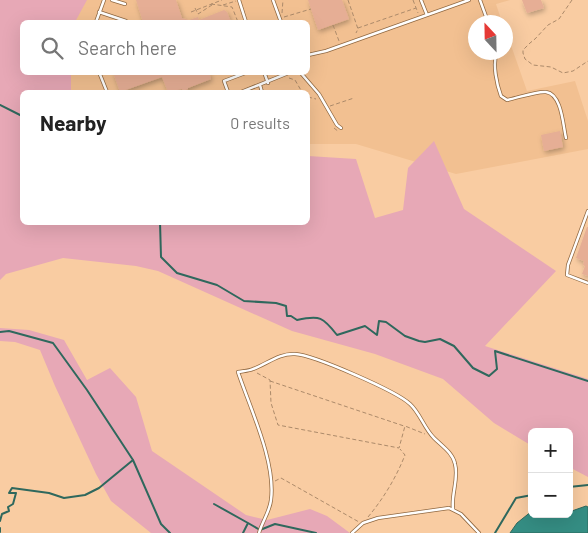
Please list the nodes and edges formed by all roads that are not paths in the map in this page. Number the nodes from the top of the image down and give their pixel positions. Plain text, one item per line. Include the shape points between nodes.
1 (104, 0) edge
2 (112, 0) edge
3 (239, 0) edge
4 (273, 0) edge
5 (422, 0) edge
6 (469, 0) edge
7 (480, 0) edge
8 (125, 4) dead end
9 (99, 12) junction
10 (427, 15) junction
11 (485, 15) edge
12 (97, 20) edge
13 (123, 20) edge
14 (245, 20) edge
15 (282, 20) edge
16 (310, 54) edge
17 (496, 60) edge
18 (100, 75) edge
19 (240, 75) edge
20 (265, 75) edge
21 (285, 75) edge
22 (302, 75) edge
23 (268, 83) junction
24 (260, 85) junction
25 (106, 90) edge
26 (227, 90) edge
27 (246, 90) edge
28 (261, 90) edge
29 (341, 128) dead end
30 (566, 138) dead end
31 (588, 211) edge
32 (588, 283) edge
33 (453, 509) junction
34 (260, 533) edge
35 (352, 533) edge
36 (479, 533) edge

1 - 9 lane
2 - 8 lane
3 - 14 lane
4 - 15 lane
5 - 10 lane
6 - 10 lane
7 - 11 lane
9 - 12 lane
9 - 13 lane
10 - 16 lane
17 - 30 lane via 501,96 507,100 546,92 555,96
18 - 25 lane
19 - 26 lane via 224,81
20 - 23 lane
21 - 23 lane
22 - 29 lane via 320,94
23 - 24 lane
24 - 27 lane
24 - 28 lane
31 - 32 lane via 567,275
33 - 34 lane via 455,462 406,400 311,357 283,355 253,370 238,372 266,453 271,501
33 - 35 lane via 378,518
33 - 36 lane

